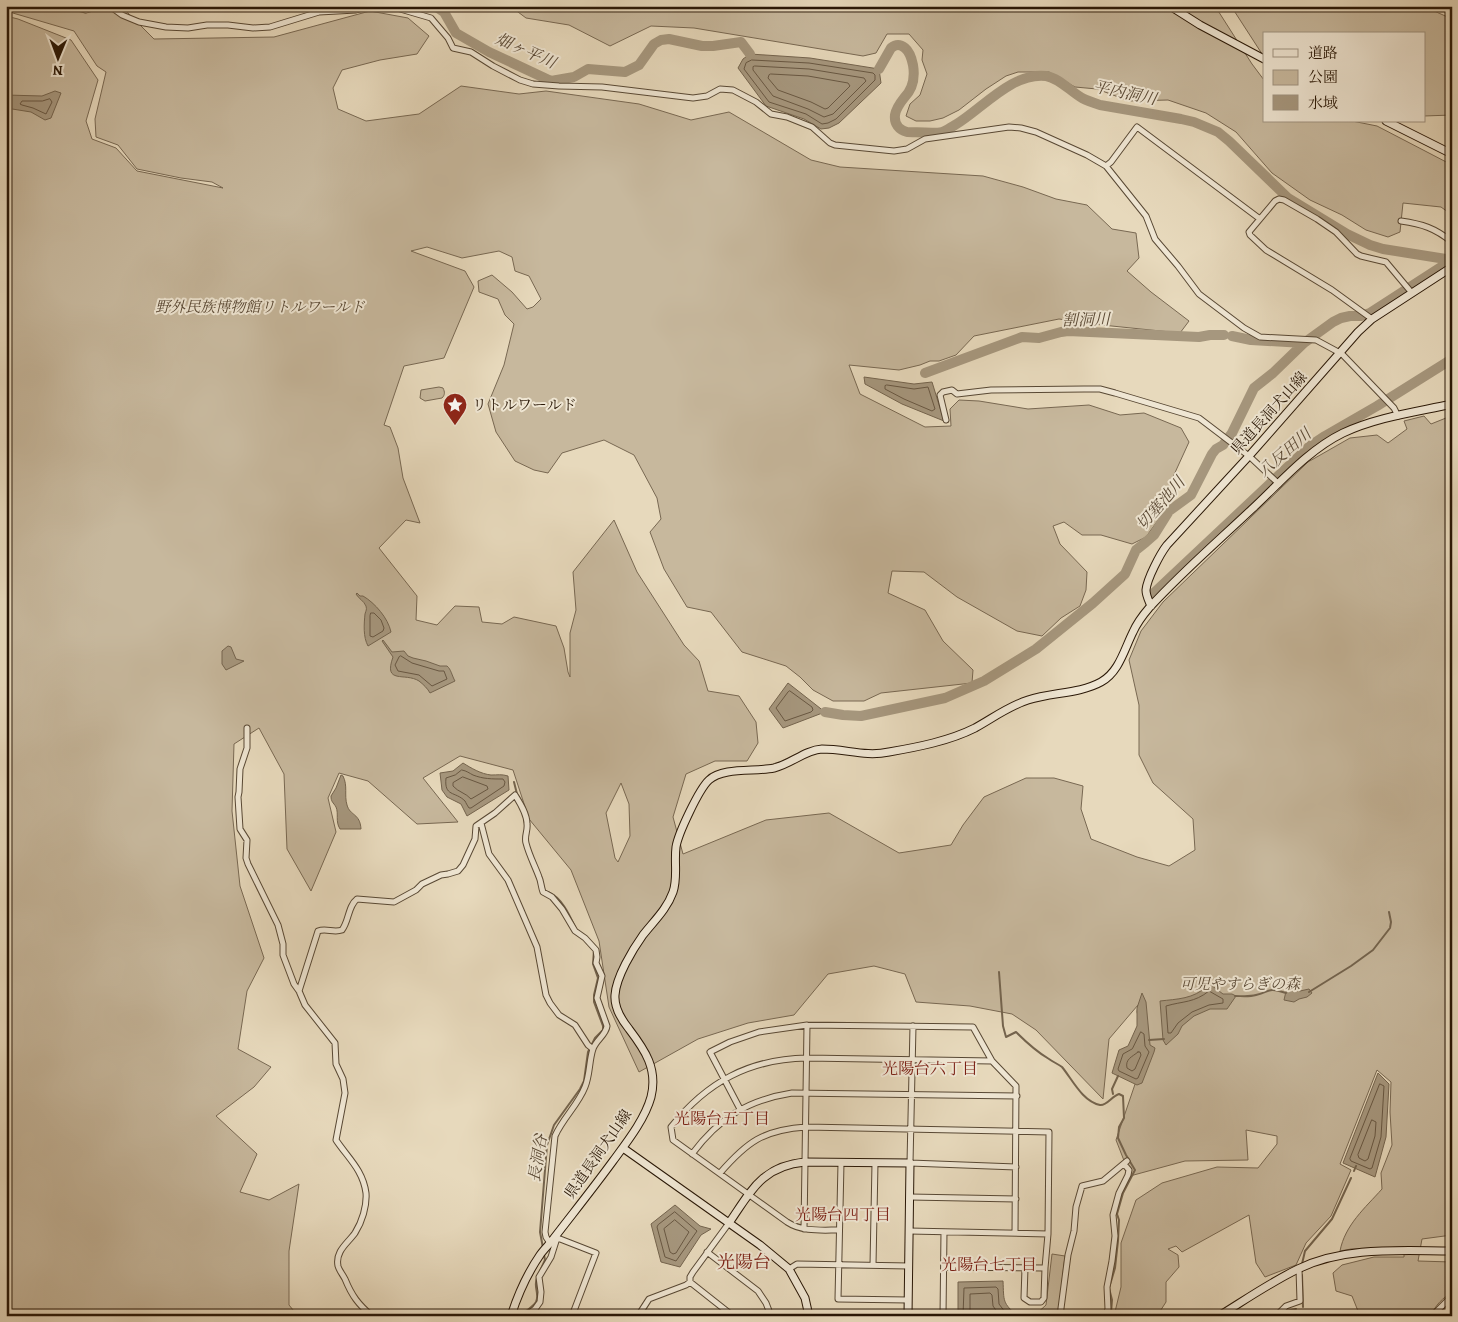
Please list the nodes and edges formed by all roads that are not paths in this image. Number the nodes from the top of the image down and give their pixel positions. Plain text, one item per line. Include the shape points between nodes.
1 (78, 6) edge
2 (100, 6) edge
3 (370, 6) edge
4 (390, 6) edge
5 (1170, 6) edge
6 (1263, 58) edge
7 (1388, 122) edge
8 (1452, 154) edge
9 (1106, 166) junction
10 (1260, 219) junction
11 (1401, 221) dead end
12 (1452, 242) edge
13 (1452, 267) edge
14 (1410, 290) junction
15 (1372, 319) junction
16 (1339, 353) junction
17 (1452, 404) edge
18 (1398, 416) junction
19 (946, 420) dead end
20 (1249, 456) junction
21 (1279, 483) junction
22 (1151, 606) junction
23 (247, 728) dead end
24 (481, 822) junction
25 (299, 991) junction
26 (807, 1025) junction
27 (913, 1026) junction
28 (591, 1047) junction
29 (807, 1058) junction
30 (912, 1060) junction
31 (992, 1061) junction
32 (724, 1078) junction
33 (806, 1093) junction
34 (912, 1094) junction
35 (1017, 1096) junction
36 (740, 1109) junction
37 (806, 1126) junction
38 (910, 1129) junction
39 (1016, 1131) junction
40 (623, 1148) junction
41 (692, 1154) junction
42 (805, 1162) junction
43 (841, 1163) junction
44 (875, 1163) junction
45 (910, 1163) junction
46 (1016, 1168) junction
47 (720, 1173) junction
48 (749, 1195) junction
49 (910, 1197) junction
50 (1016, 1199) junction
51 (729, 1223) junction
52 (804, 1229) junction
53 (839, 1230) junction
54 (909, 1231) junction
55 (944, 1232) junction
56 (1015, 1233) junction
57 (1048, 1234) junction
58 (550, 1244) junction
59 (1452, 1251) edge
60 (707, 1252) junction
61 (839, 1265) junction
62 (874, 1265) junction
63 (909, 1266) junction
64 (944, 1267) junction
65 (1025, 1268) junction
66 (1045, 1268) junction
67 (789, 1269) junction
68 (1298, 1269) junction
69 (690, 1282) junction
70 (1452, 1296) edge
71 (908, 1300) junction
72 (372, 1316) edge
73 (510, 1316) edge
74 (525, 1316) edge
75 (572, 1316) edge
76 (638, 1316) edge
77 (733, 1316) edge
78 (771, 1316) edge
79 (809, 1316) edge
80 (908, 1316) edge
81 (943, 1316) edge
82 (1060, 1316) edge
83 (1105, 1316) edge
84 (1219, 1316) edge
85 (1276, 1316) edge
86 (1435, 1316) edge

1 - 2 street via 86,10
2 - 3 street via 111,7 139,22 166,27 214,25 253,28 270,27 319,12
4 - 9 street via 431,18 453,48 471,52 533,84 602,87 693,98 707,96 720,89 733,90 772,114 812,127 830,143 884,151 907,149 925,139 1021,128 1059,141
5 - 6 main road
7 - 8 main road
9 - 10 street via 1137,127
9 - 16 street via 1146,216 1155,239 1199,294 1260,337 1307,338
10 - 14 street via 1275,201 1284,200 1336,232 1354,252 1386,262
10 - 15 street via 1249,232 1266,250 1305,272
11 - 12 street via 1422,224
13 - 14 main road, 県道長洞犬山線
14 - 15 main road, 県道長洞犬山線
15 - 16 main road, 県道長洞犬山線
16 - 18 street via 1394,408
16 - 20 main road, 県道長洞犬山線
17 - 18 main road, 県道長洞犬山線
18 - 21 main road, 県道長洞犬山線 via 1365,424 1336,437 1312,453
19 - 20 street via 940,395 952,390 957,394 991,390 1100,390 1198,418
20 - 21 street
20 - 22 main road, 県道長洞犬山線 via 1162,552 1147,586
21 - 22 main road, 県道長洞犬山線
22 - 40 main road, 県道長洞犬山線 via 1134,629 1113,672 1097,684 1030,699 975,728 916,747 875,754 816,750 775,768 727,772 707,781 677,842 673,892 663,912 638,943 615,992 618,1012 642,1048 654,1081 650,1101
23 - 25 street via 247,748 240,770 238,797 240,829 247,840 248,864 278,924 284,944 283,955
24 - 25 street via 476,826 475,839 458,870 422,884 394,902 357,899 342,930 318,931
24 - 28 street via 489,854 508,880 536,947 546,995 559,1016 575,1025
24 - 28 street via 515,795 528,823 526,843 543,892 552,897 575,931 596,950 596,963 602,976 597,998 607,1026
25 - 72 street via 305,1005 335,1043 336,1064 343,1079 344,1093 336,1140 355,1163 366,1194 360,1223 342,1246 338,1267 358,1304
26 - 27 street
26 - 29 street
26 - 32 street via 759,1032 710,1052
27 - 30 street
27 - 31 street via 973,1027
28 - 58 street via 586,1086 555,1136 545,1232
29 - 30 street
29 - 32 street via 764,1063
29 - 33 street
30 - 31 street
30 - 34 street
31 - 35 street via 1016,1086
32 - 36 street
32 - 41 street via 702,1094 670,1127 672,1140
33 - 34 street
33 - 36 street via 771,1096
33 - 37 street
34 - 35 street
34 - 38 street
35 - 39 street
36 - 41 street via 725,1118
37 - 38 street
37 - 42 street
37 - 47 street via 785,1129 749,1143
38 - 39 street
38 - 45 street
39 - 46 street
39 - 57 street via 1049,1132
40 - 51 main road
40 - 58 main road, 県道長洞犬山線
41 - 47 street
42 - 43 main road
42 - 48 main road via 776,1169 764,1177
42 - 52 street
43 - 44 main road
43 - 53 street
44 - 45 main road
44 - 62 street
45 - 46 street
45 - 49 main road
46 - 50 street
47 - 48 street
48 - 51 main road
48 - 52 street via 786,1222
49 - 50 street
49 - 54 main road
50 - 56 street
51 - 60 street
51 - 67 main road
52 - 53 street
53 - 61 street
54 - 55 street
54 - 63 main road
55 - 56 street
55 - 64 street
56 - 57 street
57 - 66 street
58 - 73 main road, 県道長洞犬山線 via 531,1269
58 - 74 street via 551,1257 539,1277 540,1302
58 - 75 street via 596,1253
59 - 68 main road via 1366,1252 1341,1255
60 - 69 street
60 - 78 street via 758,1291
61 - 62 street
61 - 67 street via 797,1264
61 - 71 street via 838,1299
62 - 63 street
63 - 71 main road
64 - 65 street
64 - 81 street
65 - 66 street
65 - 66 street via 1024,1298 1030,1302 1041,1302 1044,1298
67 - 79 main road via 805,1298
68 - 84 main road
68 - 85 street via 1300,1301 1286,1306
69 - 76 street via 649,1299
69 - 77 street
70 - 86 street
71 - 80 main road
82 - 83 street via 1082,1186 1103,1181 1126,1162 1129,1170 1113,1214 1115,1236

